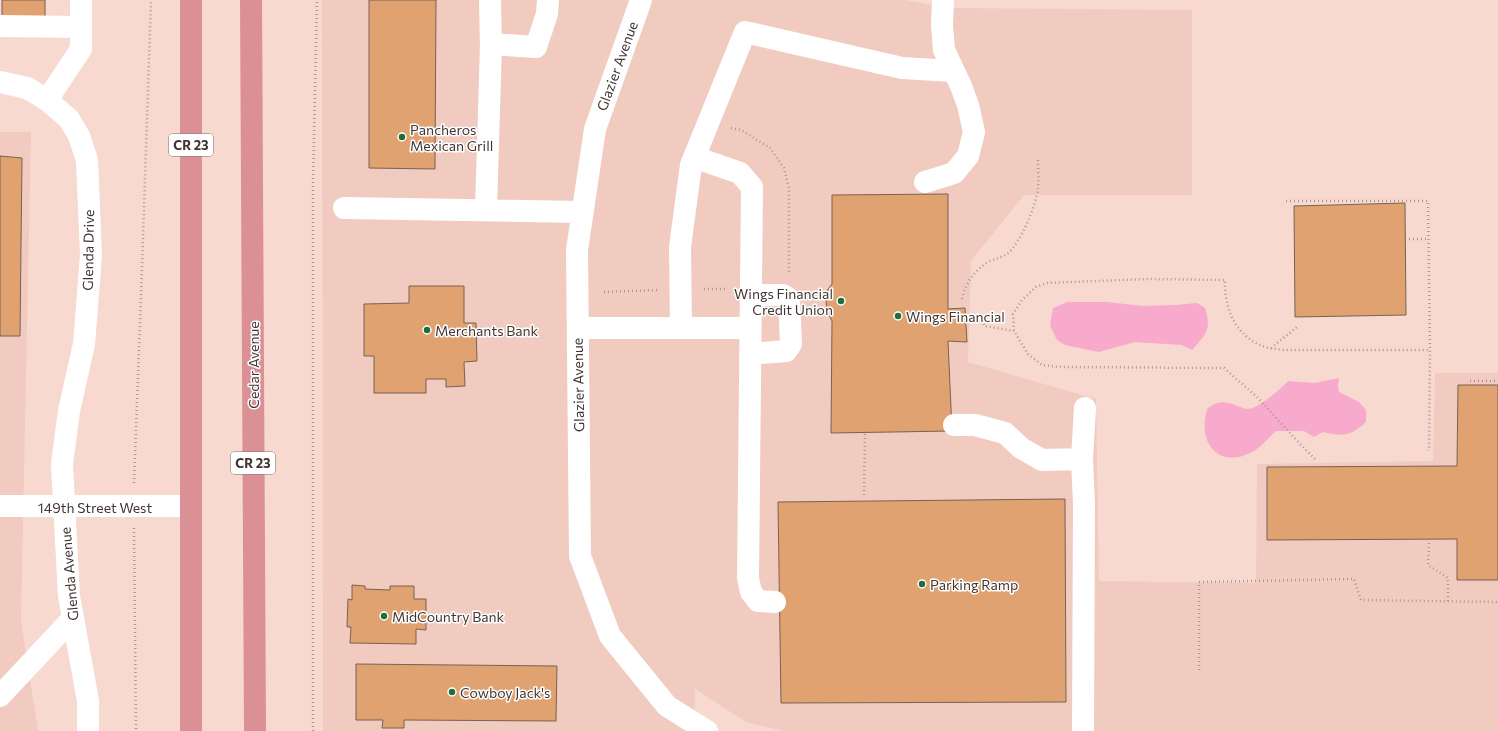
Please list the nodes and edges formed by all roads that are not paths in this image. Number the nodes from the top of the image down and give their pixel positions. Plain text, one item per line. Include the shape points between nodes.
1 (81, 0) edge
2 (191, 0) edge
3 (251, 0) edge
4 (490, 0) edge
5 (548, 0) edge
6 (641, 0) edge
7 (943, 0) edge
8 (0, 26) edge
9 (81, 27) junction
10 (491, 49) junction
11 (954, 71) junction
12 (0, 82) edge
13 (47, 100) junction
14 (694, 157) junction
15 (926, 182) dead end
16 (344, 208) dead end
17 (486, 210) junction
18 (582, 212) junction
19 (751, 295) junction
20 (578, 328) junction
21 (681, 328) junction
22 (750, 328) junction
23 (750, 354) junction
24 (1085, 408) dead end
25 (954, 425) dead end
26 (1082, 459) junction
27 (62, 464) joint
28 (0, 506) edge
29 (191, 506) junction
30 (64, 507) junction
31 (774, 602) dead end
32 (73, 618) junction
33 (0, 696) edge
34 (88, 731) edge
35 (191, 731) edge
36 (255, 731) edge
37 (707, 731) edge
38 (1083, 731) edge

1 - 9 street
2 - 29 highway, CR 23
3 - 36 highway, Cedar Avenue / CR 23
4 - 10 street
5 - 10 street via 547,14 536,47 491,44
6 - 18 street, Glazier Avenue via 595,129
7 - 11 street via 944,50
8 - 9 street
9 - 13 street via 80,49
10 - 17 street
11 - 14 street via 902,68 745,32
11 - 15 street via 968,105 974,132 968,156 954,172
12 - 13 street, Glenda Drive via 27,88
13 - 27 street, Glenda Drive via 69,119 79,136 87,160 91,255 84,344 69,411
14 - 19 street via 740,173 752,187
14 - 21 street via 680,247
16 - 17 street
17 - 18 street
18 - 20 street, Glazier Avenue via 577,250
19 - 22 street
19 - 23 street via 783,295 789,299 792,344 786,351
20 - 21 street
20 - 37 street, Glazier Avenue via 580,556 610,636 667,706
21 - 22 street
22 - 23 street
23 - 31 street via 748,578 751,592 758,601
24 - 26 street
25 - 26 street via 975,425 1005,433 1021,448 1042,460
26 - 38 street
27 - 30 street, Glenda Avenue
28 - 30 street, 149th Street West
29 - 30 street, 149th Street West
29 - 35 highway, CR 23
30 - 32 street, Glenda Avenue via 69,596
32 - 33 street
32 - 34 street, Glenda Avenue via 88,701

